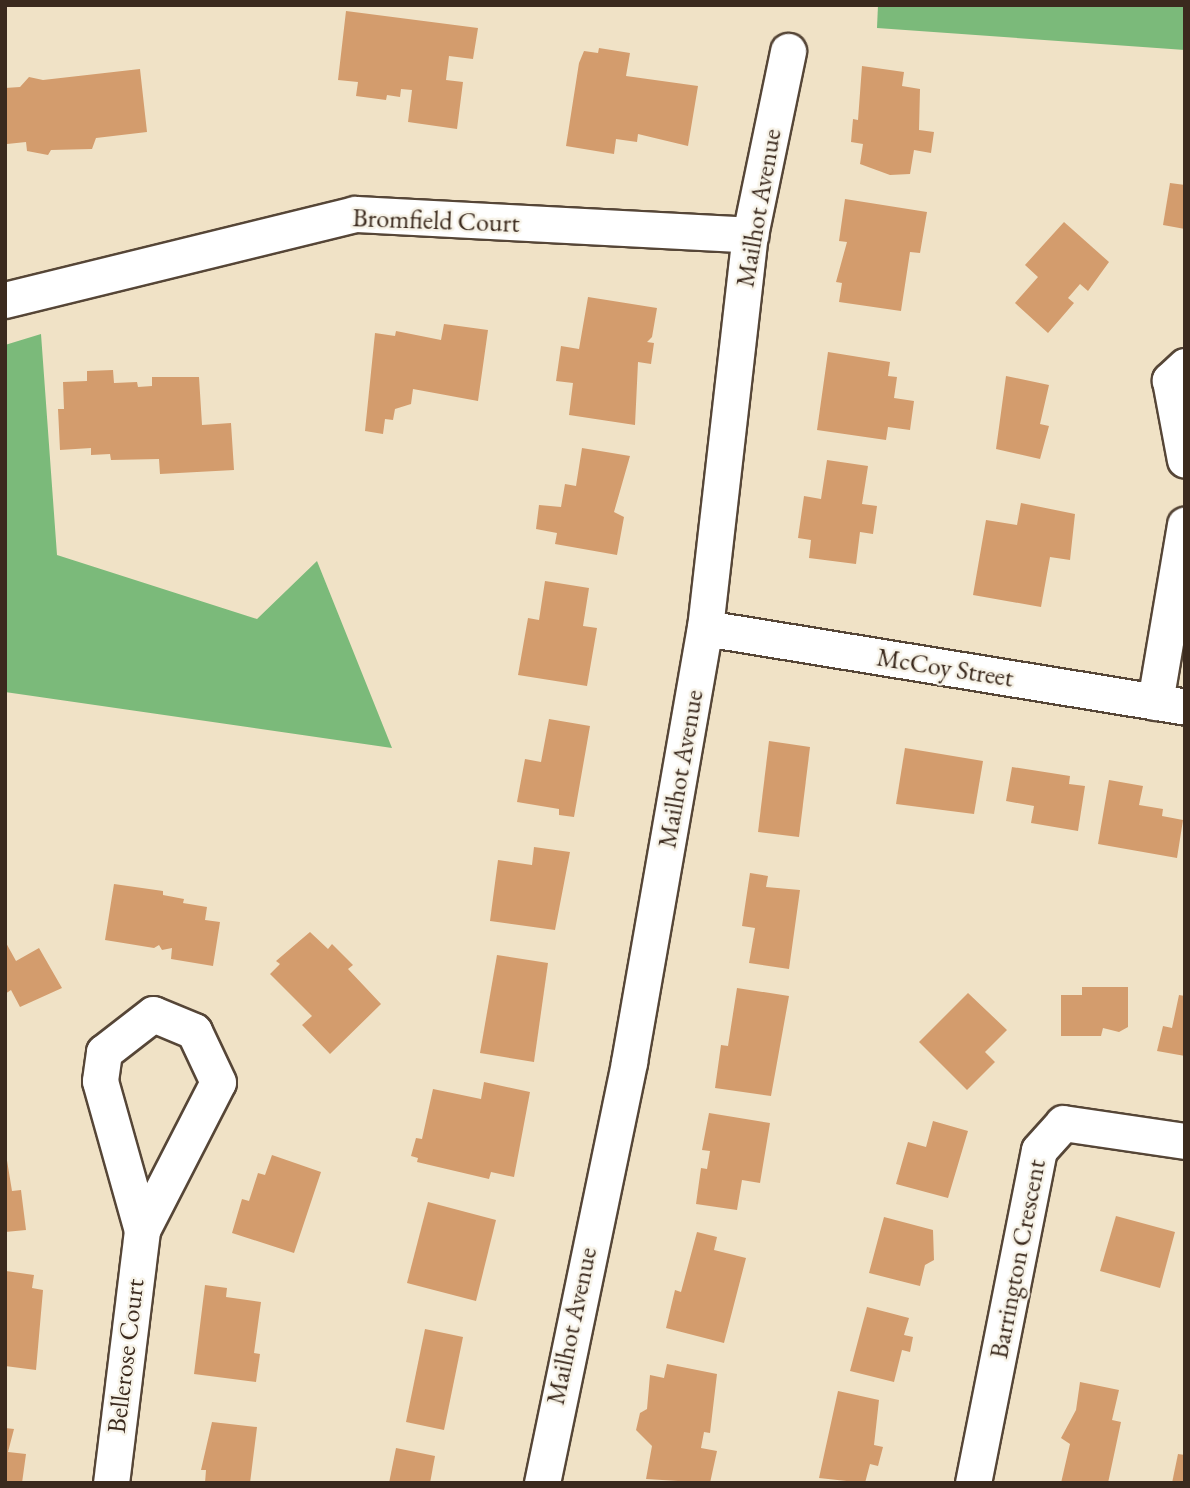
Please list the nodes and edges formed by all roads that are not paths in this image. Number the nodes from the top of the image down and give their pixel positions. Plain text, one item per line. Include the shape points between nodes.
1 (788, 51) dead end
2 (750, 235) junction
3 (5, 300) edge
4 (1185, 366) edge
5 (1185, 460) edge
6 (1185, 525) edge
7 (705, 628) junction
8 (1170, 705) edge
9 (1185, 1141) edge
10 (142, 1230) junction
11 (111, 1483) edge
12 (542, 1483) edge
13 (973, 1483) edge

1 - 2 street, Mailhot Avenue
2 - 3 street, Bromfield Court via 355,214
2 - 7 street, Mailhot Avenue
4 - 5 street via 1170,380
6 - 8 street
7 - 8 street, McCoy Street
7 - 12 street, Mailhot Avenue via 629,1062
9 - 13 street, Barrington Crescent via 1063,1123 1039,1150
10 - 10 street, Bellerose Court via 218,1082 194,1031 153,1014 104,1052 100,1081
10 - 11 street, Bellerose Court

